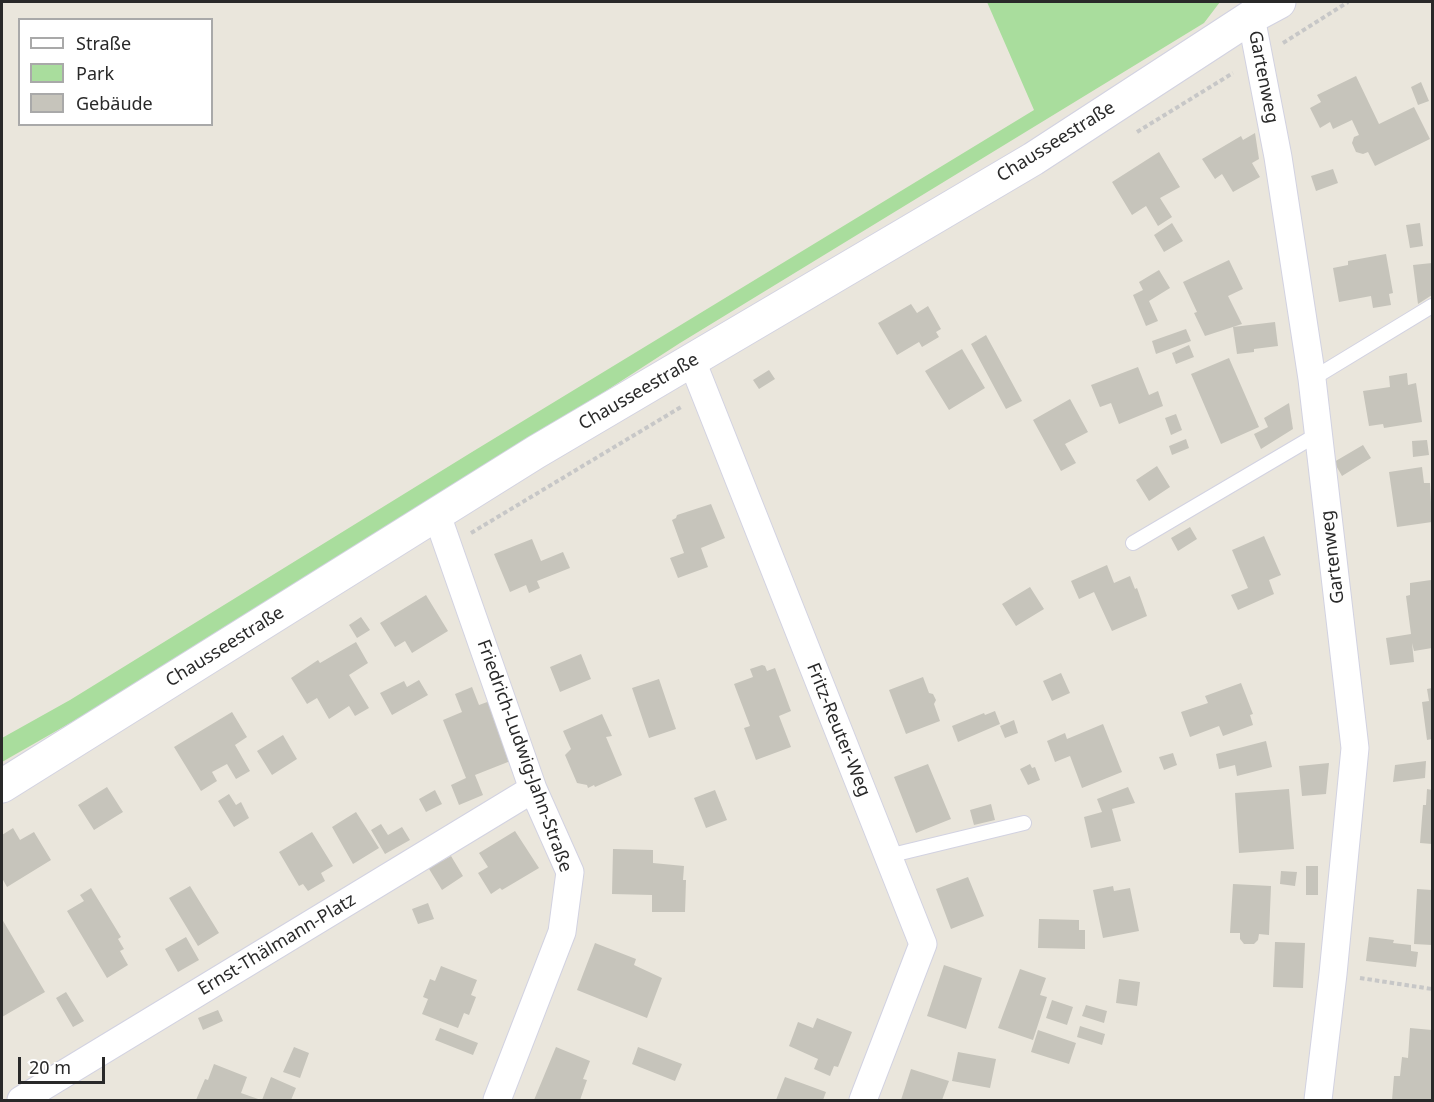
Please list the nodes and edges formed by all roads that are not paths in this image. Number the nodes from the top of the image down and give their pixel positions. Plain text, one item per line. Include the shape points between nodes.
1 (1279, 2) edge
2 (1251, 17) junction
3 (1432, 306) edge
4 (692, 361) junction
5 (1312, 379) junction
6 (1318, 434) junction
7 (436, 515) junction
8 (1133, 543) dead end
9 (2, 786) edge
10 (533, 789) junction
11 (1024, 823) dead end
12 (888, 856) junction
13 (21, 1101) edge
14 (497, 1101) edge
15 (863, 1101) edge
16 (1318, 1101) edge

1 - 2 main road, Chausseestraße
2 - 4 main road, Chausseestraße via 1033,159
2 - 5 street, Gartenweg via 1278,157
3 - 5 lane
4 - 7 main road, Chausseestraße
4 - 12 street, Fritz-Reuter-Weg
5 - 6 street, Gartenweg
6 - 8 lane
6 - 16 street, Gartenweg via 1354,748
7 - 9 main road, Chausseestraße
7 - 10 street, Friedrich-Ludwig-Jahn-Straße
10 - 13 street, Ernst-Thälmann-Platz
10 - 14 street, Friedrich-Ludwig-Jahn-Straße via 570,872 562,932
11 - 12 lane
12 - 15 street, Fritz-Reuter-Weg via 922,944

